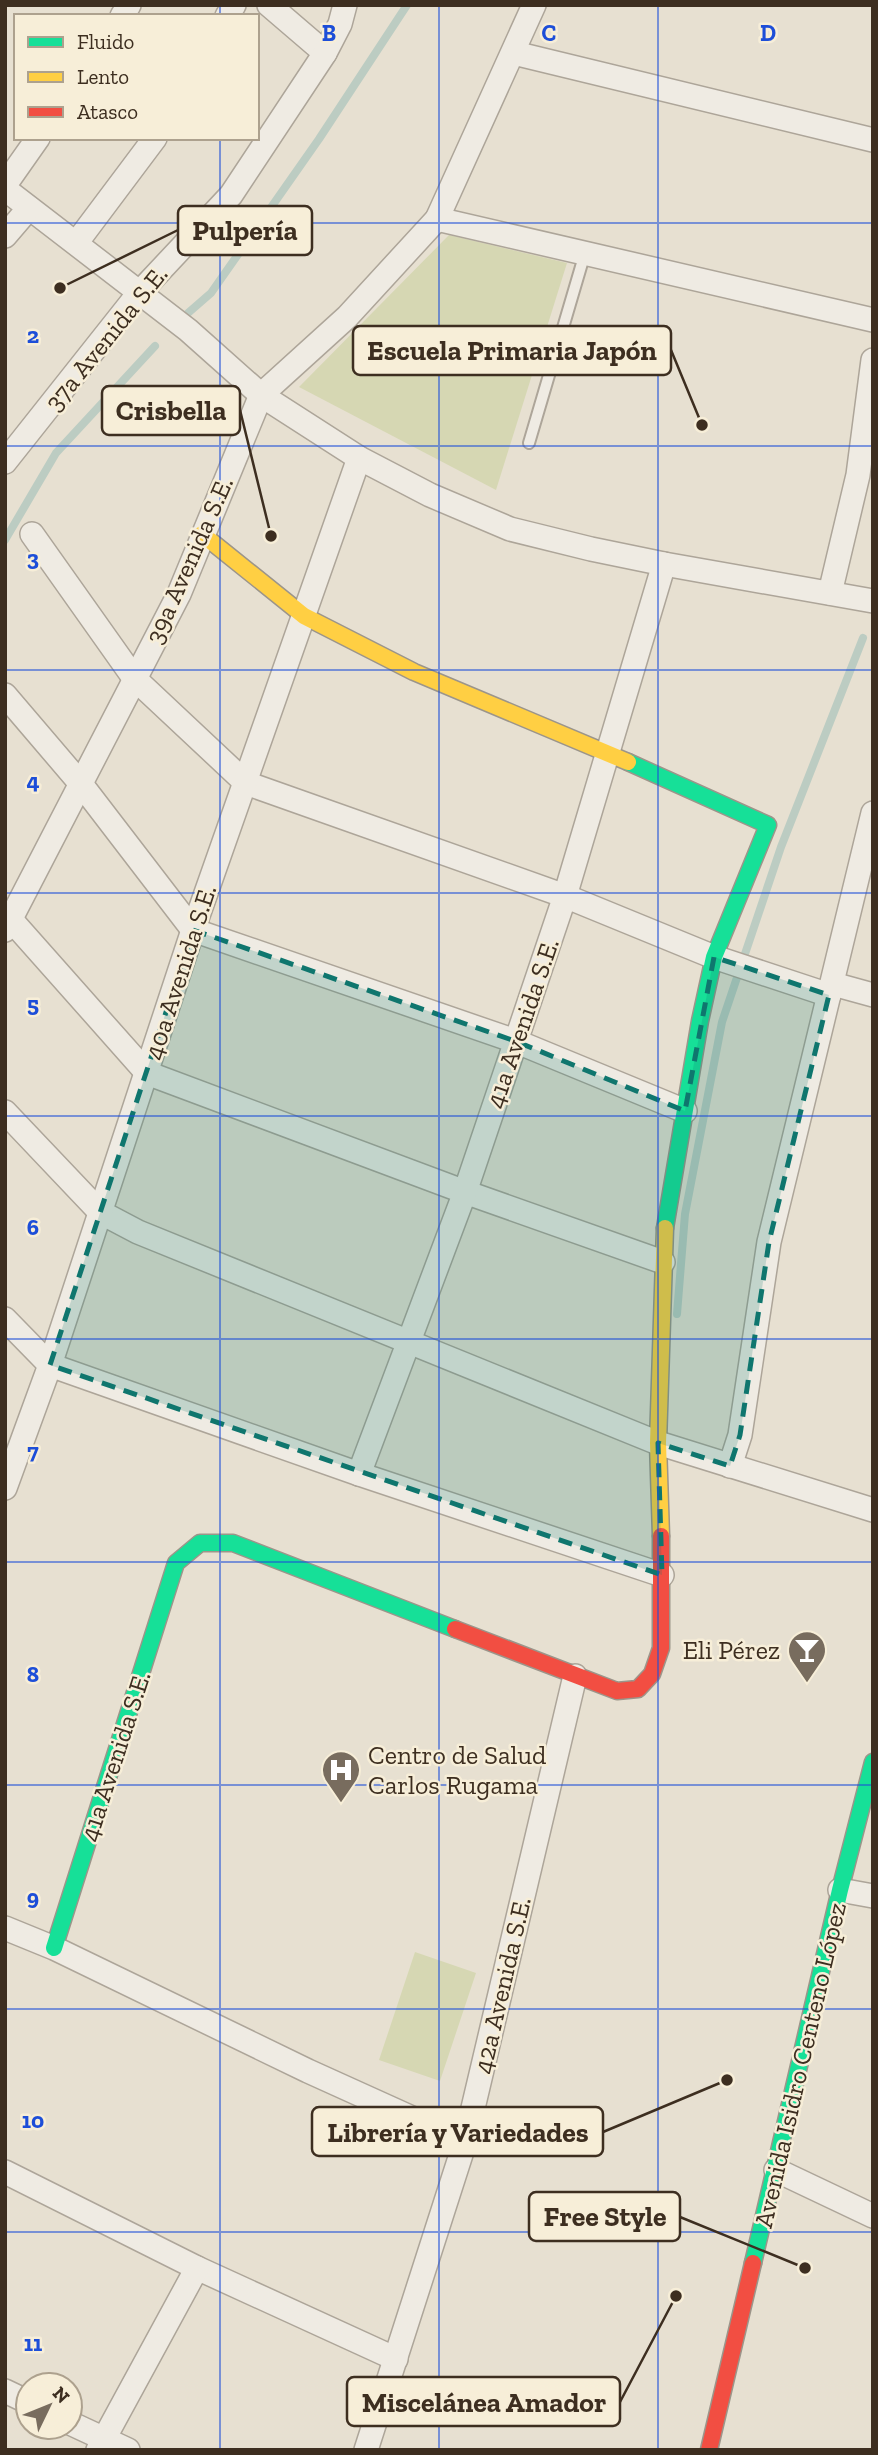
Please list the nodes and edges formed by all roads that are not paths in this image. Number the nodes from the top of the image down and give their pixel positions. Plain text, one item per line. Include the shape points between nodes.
1 (269, 5) edge
2 (345, 5) edge
3 (534, 5) edge
4 (325, 53) junction
5 (514, 53) junction
6 (37, 140) edge
7 (154, 140) edge
8 (873, 140) edge
9 (5, 187) edge
10 (29, 208) junction
11 (437, 219) junction
12 (5, 236) edge
13 (77, 242) junction
14 (585, 253) junction
15 (139, 293) junction
16 (873, 320) edge
17 (873, 360) edge
18 (261, 395) junction
19 (529, 443) dead end
20 (359, 458) junction
21 (6, 460) edge
22 (32, 534) dead end
23 (202, 534) junction
24 (664, 565) junction
25 (830, 593) junction
26 (873, 601) edge
27 (304, 615) junction
28 (134, 678) junction
29 (5, 695) edge
30 (608, 753) junction
31 (246, 783) junction
32 (81, 785) junction
33 (873, 813) edge
34 (565, 896) junction
35 (7, 921) edge
36 (193, 930) junction
37 (714, 957) junction
38 (831, 989) junction
39 (873, 995) edge
40 (515, 1041) junction
41 (146, 1073) junction
42 (685, 1111) junction
43 (5, 1112) edge
44 (465, 1192) junction
45 (100, 1212) junction
46 (663, 1262) junction
47 (5, 1319) edge
48 (409, 1343) junction
49 (50, 1365) junction
50 (657, 1443) junction
51 (730, 1466) junction
52 (359, 1474) junction
53 (5, 1488) edge
54 (873, 1510) edge
55 (662, 1575) junction
56 (575, 1676) junction
57 (873, 1762) edge
58 (840, 1890) junction
59 (873, 1896) edge
60 (5, 1928) edge
61 (54, 1948) junction
62 (465, 2142) junction
63 (776, 2170) junction
64 (5, 2172) edge
65 (873, 2216) edge
66 (197, 2268) junction
67 (396, 2359) junction
68 (84, 2433) edge
69 (101, 2445) edge
70 (128, 2450) edge
71 (366, 2450) edge
72 (709, 2450) edge

1 - 4 street
2 - 4 street, 37a Avenida S.E.
3 - 5 street, 39a Avenida S.E.
4 - 15 street, 37a Avenida S.E. via 231,195
5 - 8 street
5 - 11 street, 39a Avenida S.E.
6 - 9 street
7 - 13 street
9 - 10 street
10 - 12 street
10 - 13 street
11 - 14 street
11 - 18 street, 39a Avenida S.E. via 347,317
13 - 15 street
14 - 16 street
14 - 19 lane
15 - 18 street
15 - 21 street, 37a Avenida S.E.
17 - 25 street via 858,475
18 - 20 street
18 - 23 street, 39a Avenida S.E.
20 - 24 street via 510,529
20 - 27 street, 40a Avenida S.E.
22 - 28 street
23 - 27 street
23 - 28 street, 39a Avenida S.E. via 179,594
24 - 25 street
24 - 30 street, 41a Avenida S.E.
25 - 26 street
27 - 30 street via 414,672
27 - 31 street, 40a Avenida S.E.
28 - 31 street
28 - 32 street, 39a Avenida S.E.
29 - 32 street
30 - 34 street, 41a Avenida S.E.
30 - 37 street via 768,825
31 - 34 street
31 - 36 street, 40a Avenida S.E.
32 - 35 street, 39a Avenida S.E.
32 - 36 street
33 - 38 street
34 - 37 street
34 - 40 street, 41a Avenida S.E.
35 - 41 street
36 - 40 street
36 - 41 street, 40a Avenida S.E.
37 - 38 street
37 - 42 street
38 - 39 street
38 - 51 street via 769,1242 740,1435
40 - 42 street
40 - 44 street, 41a Avenida S.E.
41 - 44 street
41 - 45 street, 40a Avenida S.E.
42 - 46 street
43 - 45 street
44 - 46 street
44 - 48 street, 41a Avenida S.E.
45 - 48 street via 138,1232
45 - 49 street, 40a Avenida S.E.
46 - 50 street
47 - 49 street
48 - 50 street
48 - 52 street, 41a Avenida S.E.
49 - 52 street
49 - 53 street, 40a Avenida S.E.
50 - 51 street
50 - 55 street
51 - 54 street
52 - 55 street
55 - 56 street via 661,1648 652,1674 638,1689 617,1691
56 - 61 street, 41a Avenida S.E. via 233,1543 200,1543 176,1563
56 - 62 street, 42a Avenida S.E.
57 - 58 street, Avenida Isidro Centeno López
58 - 59 street
58 - 63 street, Avenida Isidro Centeno López
60 - 61 street
61 - 62 street
62 - 67 street, 42a Avenida S.E.
63 - 65 street
63 - 72 street, Avenida Isidro Centeno López
64 - 66 street
66 - 67 street
66 - 69 street
67 - 71 street, 42a Avenida S.E.
68 - 69 street
69 - 70 street

